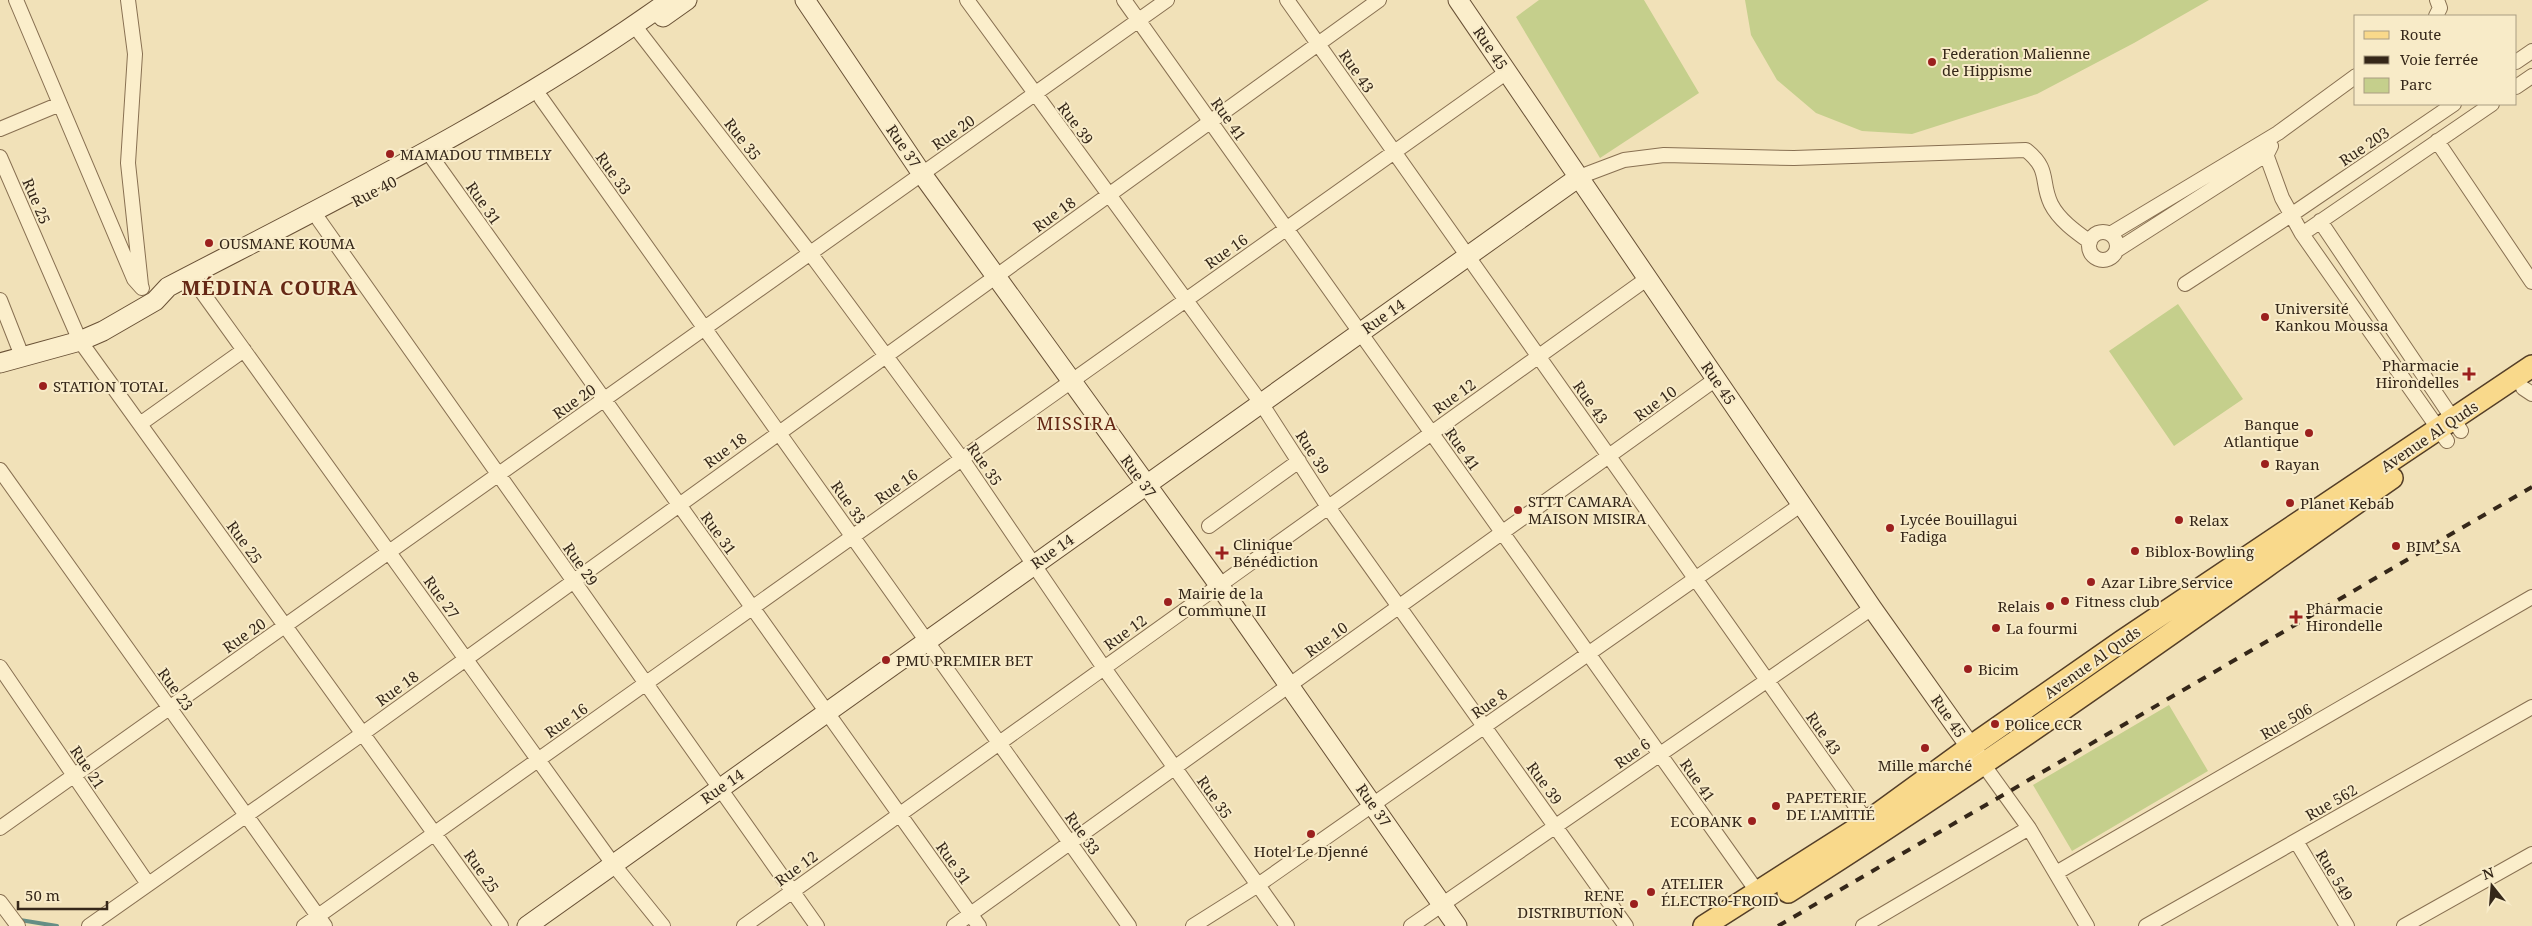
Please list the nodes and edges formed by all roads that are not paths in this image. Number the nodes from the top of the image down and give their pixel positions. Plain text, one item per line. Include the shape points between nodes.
1 (16, 0) edge
2 (128, 0) edge
3 (670, 0) edge
4 (687, 0) edge
5 (805, 0) edge
6 (967, 0) edge
7 (1124, 0) edge
8 (1167, 0) edge
9 (1287, 0) edge
10 (1379, 0) edge
11 (1458, 0) edge
12 (2437, 0) edge
13 (2436, 15) edge
14 (1138, 20) junction
15 (640, 33) junction
16 (1318, 44) junction
17 (2532, 51) edge
18 (2517, 61) edge
19 (1507, 72) junction
20 (2532, 76) edge
21 (2354, 77) edge
22 (2517, 86) edge
23 (1034, 94) junction
24 (540, 98) junction
25 (60, 104) junction
26 (2453, 105) edge
27 (2490, 105) edge
28 (1210, 121) junction
29 (0, 129) edge
30 (2436, 141) junction
31 (2265, 148) junction
32 (1394, 152) junction
33 (0, 157) edge
34 (433, 159) junction
35 (922, 174) junction
36 (1579, 177) junction
37 (1109, 194) junction
38 (2291, 215) junction
39 (319, 220) junction
40 (2320, 221) junction
41 (1286, 228) junction
42 (2110, 234) junction
43 (2302, 234) junction
44 (2090, 242) junction
45 (2117, 250) junction
46 (810, 253) junction
47 (1468, 256) junction
48 (995, 276) junction
49 (1648, 278) junction
50 (2532, 282) edge
51 (2185, 284) dead end
52 (197, 285) junction
53 (147, 299) junction
54 (0, 300) edge
55 (1186, 300) junction
56 (705, 328) junction
57 (1360, 332) junction
58 (80, 340) junction
59 (244, 350) junction
60 (886, 354) junction
61 (22, 356) junction
62 (1538, 356) junction
63 (0, 363) edge
64 (2532, 366) edge
65 (1716, 379) junction
66 (1072, 381) junction
67 (2529, 388) edge
68 (604, 400) junction
69 (1262, 402) junction
70 (140, 424) junction
71 (2450, 430) junction
72 (778, 432) junction
73 (1431, 433) junction
74 (1609, 456) junction
75 (962, 459) junction
76 (1299, 461) junction
77 (0, 470) edge
78 (498, 474) junction
79 (1145, 485) junction
80 (13, 488) junction
81 (0, 494) edge
82 (678, 504) junction
83 (1802, 504) junction
84 (1328, 507) junction
85 (1209, 526) dead end
86 (1502, 533) junction
87 (853, 536) junction
88 (389, 552) junction
89 (1035, 563) junction
90 (1696, 579) junction
91 (573, 580) junction
92 (1219, 585) junction
93 (2532, 596) edge
94 (1398, 607) junction
95 (752, 608) junction
96 (1872, 608) junction
97 (285, 626) junction
98 (927, 640) junction
99 (1588, 654) junction
100 (466, 658) junction
101 (0, 667) edge
102 (1104, 668) junction
103 (1767, 680) junction
104 (646, 684) junction
105 (1290, 685) junction
106 (2532, 707) edge
107 (170, 708) junction
108 (826, 712) junction
109 (1484, 727) junction
110 (362, 734) junction
111 (999, 742) junction
112 (1970, 746) junction
113 (1659, 754) junction
114 (538, 760) junction
115 (1982, 764) junction
116 (1175, 768) junction
117 (74, 776) junction
118 (719, 788) junction
119 (1374, 804) junction
120 (899, 814) junction
121 (246, 815) junction
122 (1867, 822) junction
123 (1556, 826) junction
124 (0, 828) edge
125 (2030, 828) junction
126 (436, 833) junction
127 (2296, 841) junction
128 (1070, 842) junction
129 (2532, 854) edge
130 (613, 864) junction
131 (2056, 873) junction
132 (148, 884) junction
133 (1258, 885) junction
134 (793, 890) junction
135 (1759, 894) junction
136 (1, 903) edge
137 (1442, 905) junction
138 (970, 914) junction
139 (322, 921) edge
140 (17, 925) edge
141 (89, 926) edge
142 (304, 926) edge
143 (501, 926) edge
144 (527, 926) edge
145 (663, 926) edge
146 (744, 926) edge
147 (817, 926) edge
148 (954, 926) edge
149 (979, 926) edge
150 (1129, 926) edge
151 (1193, 926) edge
152 (1287, 926) edge
153 (1411, 926) edge
154 (1457, 926) edge
155 (1626, 926) edge
156 (1704, 926) edge
157 (1732, 926) edge
158 (1863, 926) edge
159 (2086, 926) edge
160 (2146, 926) edge
161 (2347, 926) edge
162 (2404, 926) edge

1 - 25 street
2 - 53 street via 135,54 128,163
3 - 53 street, Rue 40 via 534,91
4 - 15 street, Rue 40
5 - 35 street, Rue 37
6 - 23 street, Rue 39
7 - 14 street, Rue 41
8 - 14 street, Rue 20
9 - 16 street, Rue 43
10 - 16 street, Rue 18
11 - 19 street, Rue 45
12 - 13 street via 2440,8
14 - 23 street, Rue 20
14 - 28 street, Rue 41
15 - 24 street, Rue 40
15 - 46 street, Rue 35
16 - 28 street, Rue 18
16 - 32 street, Rue 43
17 - 18 street
19 - 32 street, Rue 16
19 - 36 street, Rue 45
20 - 22 street
21 - 31 street via 2278,133
23 - 35 street, Rue 20
23 - 37 street, Rue 39
24 - 34 street, Rue 40
24 - 56 street, Rue 33
25 - 29 street
25 - 53 street via 134,279
26 - 38 street, Rue 203
27 - 30 street
28 - 37 street, Rue 18
28 - 41 street, Rue 41
30 - 40 street
30 - 50 street
31 - 38 street
31 - 42 street
31 - 45 street
32 - 41 street, Rue 16
32 - 47 street, Rue 43
33 - 58 street, Rue 25
34 - 39 street, Rue 40
34 - 68 street, Rue 31
35 - 46 street, Rue 20
35 - 48 street, Rue 37
36 - 44 street via 1624,160 1664,155 1794,158 2026,150 2038,160 2051,204 2066,224
36 - 47 street, Rue 14
36 - 49 street, Rue 45
37 - 48 street, Rue 18
37 - 55 street, Rue 39
38 - 43 street
38 - 51 street, Rue 203
39 - 52 street, Rue 40
39 - 78 street, Rue 29
40 - 43 street
40 - 71 street
41 - 55 street, Rue 16
41 - 57 street, Rue 41
42 - 44 street via 2098,233
42 - 45 street
43 - 71 street
44 - 45 street via 2092,254 2102,260 2109,259
46 - 56 street, Rue 20
46 - 60 street, Rue 35
47 - 57 street, Rue 14
47 - 62 street, Rue 43
48 - 60 street, Rue 18
48 - 66 street, Rue 37
49 - 62 street, Rue 12
49 - 65 street, Rue 45
52 - 53 street, Rue 40 via 168,300
52 - 59 street, Rue 27
53 - 58 street, Rue 40 via 103,331
54 - 61 street
55 - 66 street, Rue 16
55 - 69 street, Rue 39
56 - 68 street, Rue 20
56 - 72 street, Rue 33
57 - 69 street, Rue 14
57 - 73 street, Rue 41
58 - 61 street, Rue 40
58 - 70 street, Rue 25
59 - 70 street
59 - 88 street, Rue 27
60 - 72 street, Rue 18
60 - 75 street, Rue 35
61 - 63 street, Rue 40
62 - 73 street, Rue 12
62 - 74 street, Rue 43
64 - 71 main road, Avenue Al Quds
65 - 74 street, Rue 10
65 - 83 street, Rue 45
66 - 75 street, Rue 16
66 - 79 street, Rue 37
67 - 71 main road, Avenue Al Quds
68 - 78 street, Rue 20
68 - 82 street, Rue 31
69 - 76 street, Rue 39
69 - 79 street, Rue 14
70 - 97 street, Rue 25
71 - 112 main road, Avenue Al Quds via 2160,615
71 - 115 main road, Avenue Al Quds
72 - 82 street, Rue 18
72 - 87 street, Rue 33
73 - 84 street, Rue 12
73 - 86 street, Rue 41
74 - 86 street, Rue 10
74 - 90 street, Rue 43
75 - 87 street, Rue 16
75 - 89 street, Rue 35
76 - 84 street, Rue 39
76 - 85 street
77 - 80 street, Rue 23
78 - 88 street, Rue 20
78 - 91 street, Rue 29
79 - 89 street, Rue 14
79 - 92 street, Rue 37
80 - 81 street
80 - 107 street, Rue 23
82 - 91 street, Rue 18
82 - 95 street, Rue 31
83 - 90 street, Rue 8
83 - 96 street, Rue 45
84 - 92 street, Rue 12
84 - 94 street, Rue 39
86 - 94 street, Rue 10
86 - 99 street, Rue 41
87 - 95 street, Rue 16
87 - 98 street, Rue 33
88 - 97 street, Rue 20
88 - 100 street, Rue 27
89 - 98 street, Rue 14
89 - 102 street, Rue 35
90 - 99 street, Rue 8
90 - 103 street, Rue 43
91 - 100 street, Rue 18
91 - 104 street, Rue 29
92 - 102 street, Rue 12
92 - 105 street, Rue 37
93 - 131 street, Rue 506
94 - 105 street, Rue 10
94 - 109 street, Rue 39
95 - 104 street, Rue 16
95 - 108 street, Rue 31
96 - 103 street, Rue 6
96 - 112 street, Rue 45
97 - 107 street, Rue 20
97 - 110 street, Rue 25
98 - 108 street, Rue 14
98 - 111 street, Rue 33
99 - 109 street, Rue 8
99 - 113 street, Rue 41
100 - 110 street, Rue 18
100 - 114 street, Rue 27
101 - 117 street, Rue 21
102 - 111 street, Rue 12
102 - 116 street, Rue 35
103 - 113 street, Rue 6
103 - 122 street, Rue 43
104 - 114 street, Rue 16
104 - 118 street, Rue 29
105 - 116 street, Rue 10
105 - 119 street, Rue 37
106 - 127 street, Rue 562
107 - 117 street, Rue 20
107 - 121 street, Rue 23
108 - 118 street, Rue 14
108 - 120 street, Rue 31
109 - 119 street, Rue 8
109 - 123 street, Rue 39
110 - 121 street, Rue 18
110 - 126 street, Rue 25
111 - 120 street, Rue 12
111 - 128 street, Rue 33
112 - 115 street, Rue 45
112 - 122 main road, Avenue Al Quds
113 - 123 street, Rue 6
113 - 135 street, Rue 41
114 - 126 street, Rue 16
114 - 130 street, Rue 27
115 - 125 street
115 - 157 main road, Avenue Al Quds via 1876,836
116 - 128 street, Rue 10
116 - 133 street, Rue 35
117 - 124 street, Rue 20
117 - 132 street, Rue 21
118 - 130 street, Rue 14
118 - 134 street, Rue 29
119 - 133 street, Rue 8
119 - 137 street, Rue 37
120 - 134 street, Rue 12
120 - 138 street, Rue 31
121 - 132 street, Rue 18
121 - 139 street, Rue 23
122 - 135 main road, Avenue Al Quds
123 - 137 street, Rue 6
123 - 155 street, Rue 39
125 - 131 street
125 - 158 street
126 - 139 street, Rue 16
126 - 143 street, Rue 25
127 - 160 street, Rue 562
127 - 161 street, Rue 549
128 - 138 street, Rue 10
128 - 150 street, Rue 33
129 - 162 street
130 - 144 street, Rue 14
130 - 145 street, Rue 27
131 - 159 street
132 - 141 street, Rue 18
133 - 151 street, Rue 8
133 - 152 street, Rue 35
134 - 146 street, Rue 12
134 - 147 street, Rue 29
135 - 156 main road, Avenue Al Quds
136 - 140 street
137 - 153 street, Rue 6
137 - 154 street, Rue 37
138 - 148 street, Rue 10
138 - 149 street, Rue 31
139 - 142 street, Rue 16

